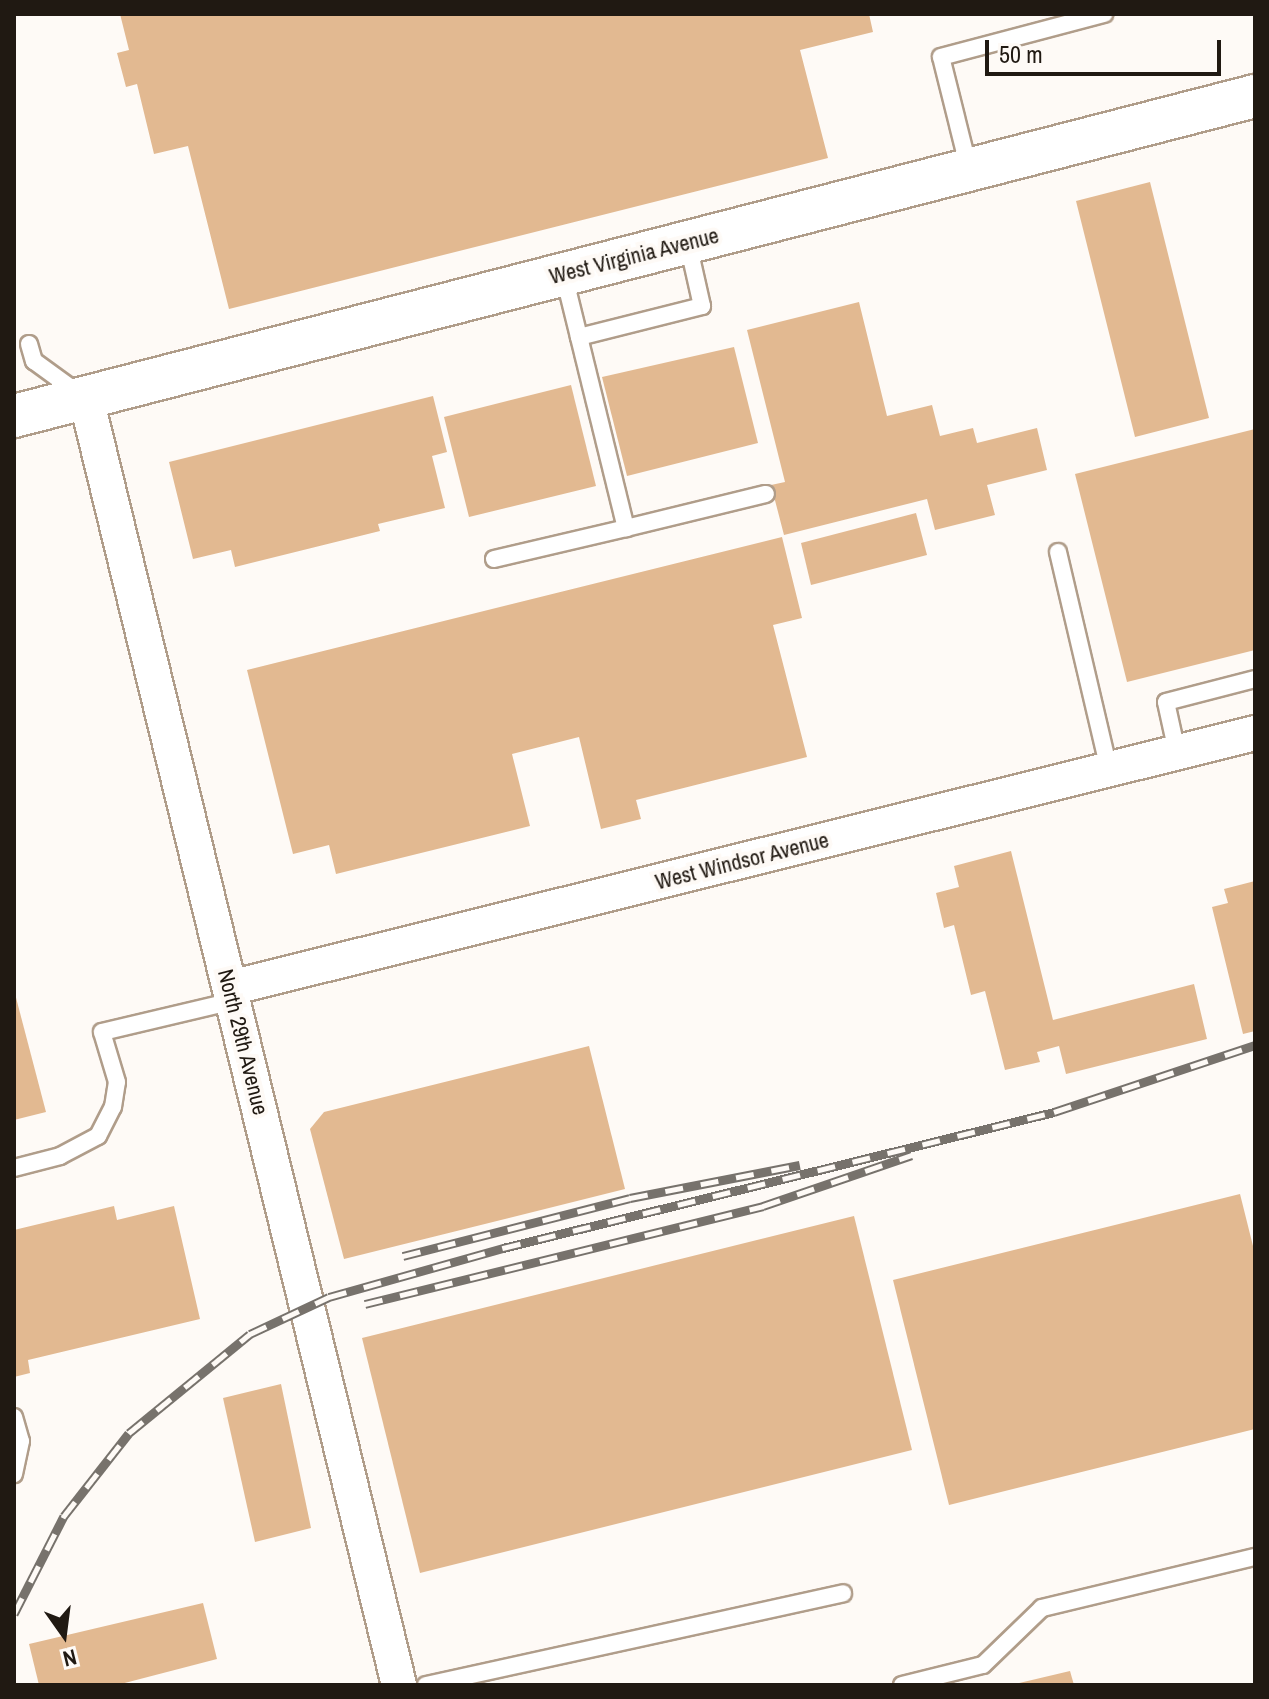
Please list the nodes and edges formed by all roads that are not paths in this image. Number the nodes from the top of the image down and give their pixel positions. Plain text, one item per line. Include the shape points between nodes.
1 (1104, 14) edge
2 (1255, 96) edge
3 (969, 169) junction
4 (687, 242) junction
5 (564, 274) junction
6 (579, 337) junction
7 (29, 344) dead end
8 (86, 398) junction
9 (14, 416) edge
10 (766, 494) dead end
11 (626, 528) junction
12 (1058, 552) dead end
13 (494, 559) dead end
14 (1255, 679) edge
15 (1255, 733) edge
16 (1177, 752) junction
17 (1109, 769) junction
18 (231, 994) junction
19 (14, 1168) edge
20 (14, 1417) edge
21 (14, 1474) edge
22 (1255, 1557) edge
23 (843, 1593) dead end
24 (399, 1685) edge
25 (426, 1685) edge
26 (902, 1685) edge

1 - 3 lane via 941,57
2 - 3 street, West Virginia Avenue
3 - 4 street, West Virginia Avenue
4 - 5 street, West Virginia Avenue
4 - 6 lane via 702,306
5 - 6 lane
5 - 8 street, West Virginia Avenue
6 - 11 lane
7 - 8 lane via 34,361
8 - 9 street, West Virginia Avenue
8 - 18 street, North 29th Avenue
10 - 11 lane
11 - 13 lane
12 - 17 lane
14 - 16 lane via 1166,702
15 - 16 street, West Windsor Avenue
16 - 17 street, West Windsor Avenue
17 - 18 street, West Windsor Avenue
18 - 19 lane via 102,1032 117,1082 113,1107 98,1136 60,1156
18 - 24 street, North 29th Avenue
20 - 21 lane via 21,1441
22 - 26 lane via 1042,1608 983,1665
23 - 25 lane

